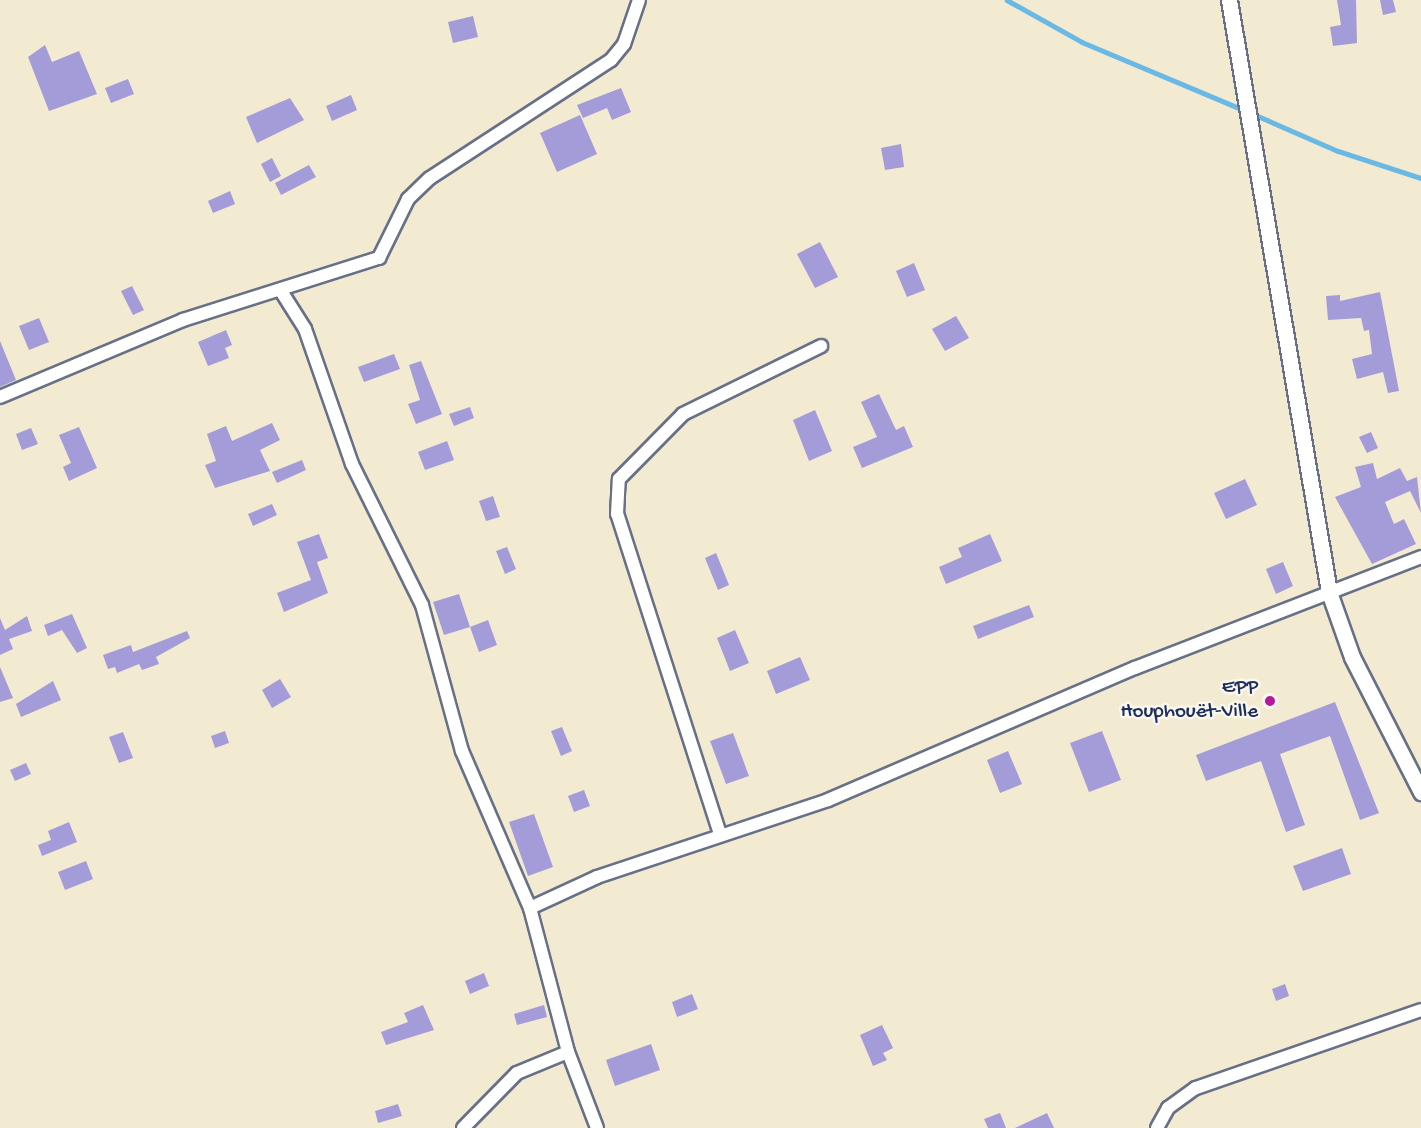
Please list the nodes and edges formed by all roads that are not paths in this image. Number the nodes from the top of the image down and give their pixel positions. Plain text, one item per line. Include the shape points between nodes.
1 (639, 0) edge
2 (1229, 0) edge
3 (281, 291) junction
4 (821, 346) dead end
5 (0, 397) edge
6 (1421, 557) edge
7 (1329, 592) junction
8 (1421, 792) edge
9 (720, 834) junction
10 (530, 908) junction
11 (1421, 1010) edge
12 (568, 1052) junction
13 (463, 1128) edge
14 (597, 1128) edge
15 (1157, 1128) edge

1 - 3 street via 624,45 611,60 418,188 398,214 379,258
2 - 7 street
3 - 5 street via 183,320
3 - 10 street via 300,319 352,464 422,605 476,794
4 - 9 street via 683,414 619,479 620,524
6 - 7 street
7 - 8 street via 1357,667
7 - 9 street via 1145,664 828,800
9 - 10 street via 597,877
10 - 12 street
11 - 15 street via 1196,1088 1168,1108
12 - 13 street via 516,1073
12 - 14 street

